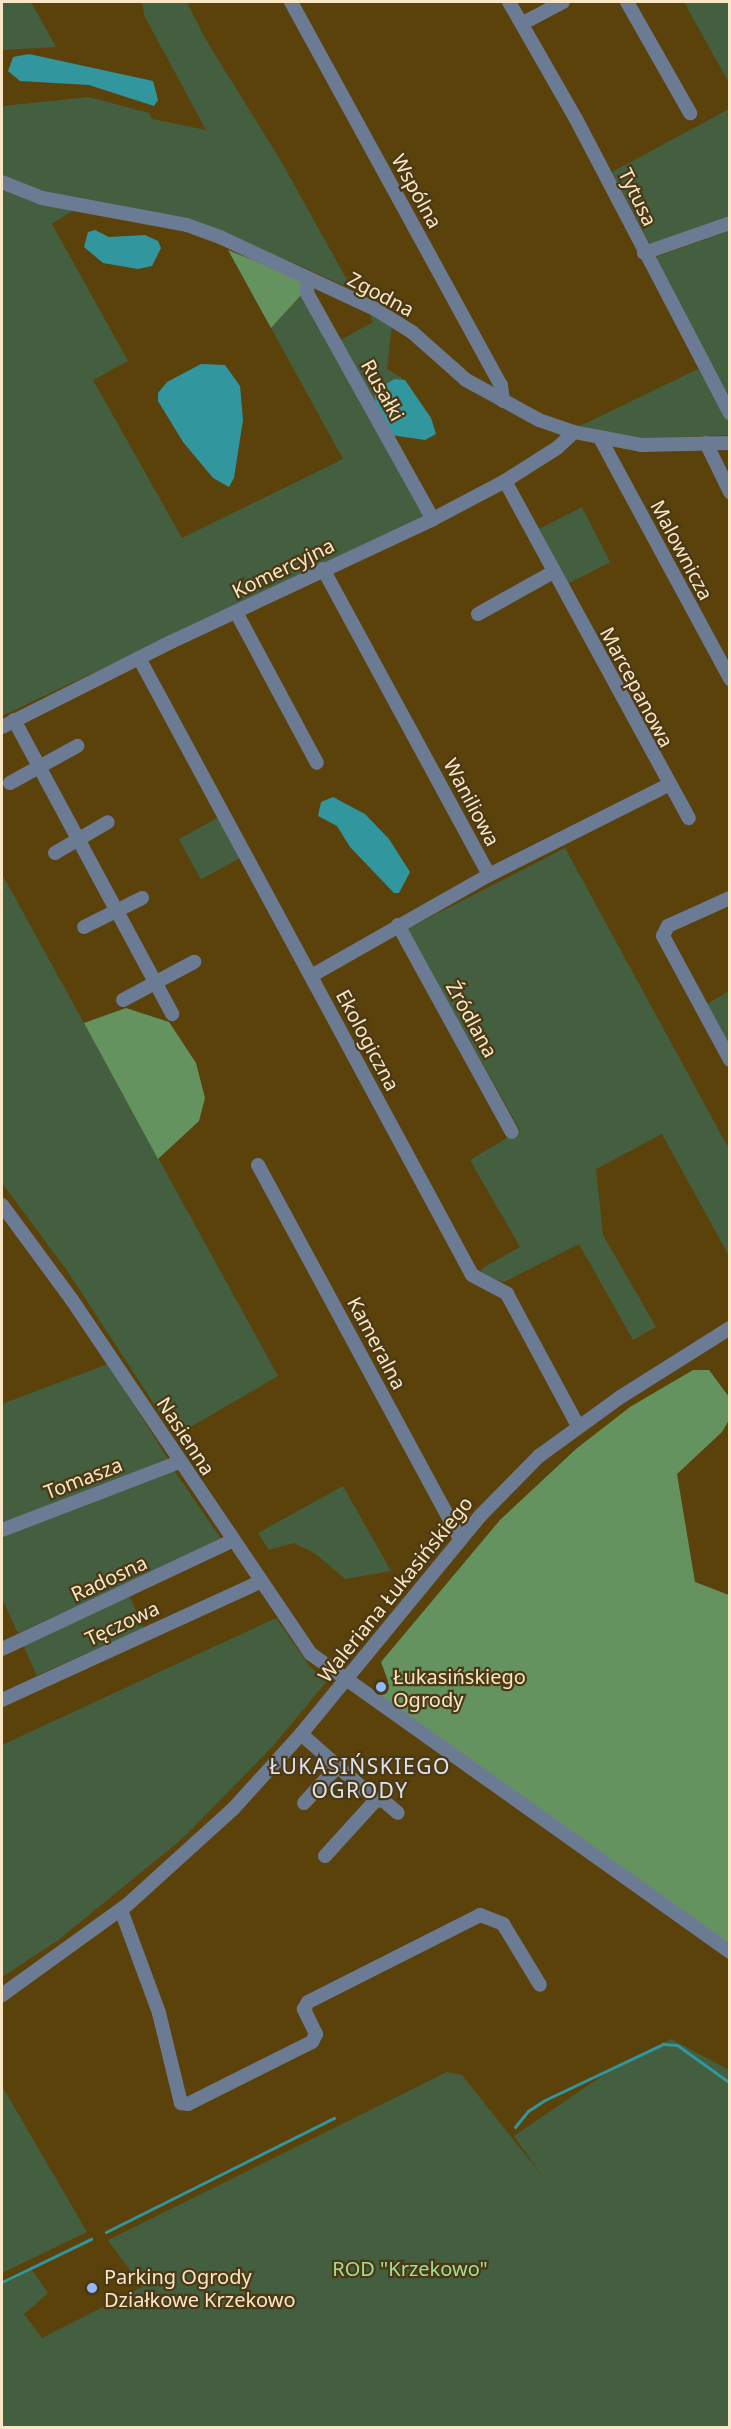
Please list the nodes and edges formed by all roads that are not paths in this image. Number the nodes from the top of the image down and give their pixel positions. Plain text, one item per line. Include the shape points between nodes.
1 (291, 2) edge
2 (509, 2) edge
3 (563, 2) edge
4 (627, 2) edge
5 (523, 23) junction
6 (690, 113) dead end
7 (2, 182) edge
8 (729, 223) edge
9 (644, 253) junction
10 (308, 278) junction
11 (503, 401) junction
12 (729, 413) edge
13 (574, 432) junction
14 (602, 440) junction
15 (729, 442) edge
16 (706, 443) junction
17 (505, 481) junction
18 (729, 492) edge
19 (433, 519) junction
20 (323, 569) junction
21 (553, 572) junction
22 (236, 612) junction
23 (478, 614) dead end
24 (139, 658) junction
25 (729, 679) edge
26 (14, 720) junction
27 (2, 727) edge
28 (77, 746) dead end
29 (317, 763) dead end
30 (39, 766) junction
31 (10, 783) dead end
32 (668, 785) junction
33 (688, 818) dead end
34 (108, 822) dead end
35 (79, 840) junction
36 (55, 853) dead end
37 (489, 875) junction
38 (142, 897) dead end
39 (729, 898) edge
40 (117, 910) junction
41 (398, 925) junction
42 (84, 927) dead end
43 (194, 962) dead end
44 (311, 975) junction
45 (156, 982) junction
46 (123, 1000) dead end
47 (172, 1014) dead end
48 (729, 1060) edge
49 (512, 1132) dead end
50 (258, 1165) dead end
51 (2, 1205) edge
52 (729, 1328) edge
53 (579, 1426) junction
54 (179, 1462) junction
55 (2, 1530) edge
56 (460, 1539) junction
57 (232, 1541) junction
58 (260, 1582) junction
59 (2, 1649) edge
60 (350, 1685) junction
61 (2, 1700) edge
62 (301, 1734) junction
63 (337, 1767) junction
64 (376, 1800) junction
65 (304, 1803) dead end
66 (398, 1813) dead end
67 (324, 1856) dead end
68 (121, 1910) junction
69 (729, 1952) edge
70 (540, 1985) dead end
71 (2, 1995) edge

1 - 11 street, Wspólna via 501,385
2 - 5 street, Tytusa
3 - 5 street
4 - 6 street
5 - 9 street, Tytusa
7 - 10 street, Zgodna via 42,198 187,225
8 - 9 street
9 - 12 street, Tytusa
10 - 11 street, Zgodna via 397,322 466,380
10 - 19 street, Rusałki via 307,293
11 - 13 street, Zgodna
13 - 14 street, Zgodna
13 - 17 street, Komercyjna via 557,448
14 - 16 street, Zgodna via 641,445
14 - 25 street, Malownicza
15 - 16 street, Zgodna
16 - 18 street
17 - 19 street, Komercyjna
17 - 21 street, Marcepanowa
19 - 20 street, Komercyjna
20 - 22 street, Komercyjna
20 - 37 street, Waniliowa
21 - 23 street
21 - 32 street, Marcepanowa
22 - 24 street, Komercyjna
22 - 29 street
24 - 26 street, Komercyjna
24 - 44 street, Ekologiczna
26 - 27 street, Komercyjna
26 - 30 street
28 - 30 street
30 - 31 street
30 - 35 street
32 - 33 street, Marcepanowa
32 - 37 street
34 - 35 street
35 - 36 street
35 - 40 street
37 - 41 street, Waniliowa
38 - 40 street
39 - 48 street via 668,926 663,936
40 - 42 street
40 - 45 street
41 - 44 street, Waniliowa
41 - 49 street, Źródlana
43 - 45 street
44 - 53 street, Ekologiczna via 472,1275 507,1294
45 - 46 street
45 - 47 street
50 - 56 street, Kameralna
51 - 54 street, Nasienna via 72,1299
52 - 53 street, Waleriana Łukasińskiego
53 - 56 street, Waleriana Łukasińskiego via 523,1471
54 - 55 street, Tomasza
54 - 57 street, Nasienna
56 - 60 street, Waleriana Łukasińskiego
57 - 58 street, Nasienna
57 - 59 street, Radosna
58 - 60 street, Nasienna via 308,1650
58 - 61 street, Tęczowa
60 - 62 street, Waleriana Łukasińskiego
60 - 69 street, Waleriana Łukasińskiego
62 - 63 street
62 - 68 street, Waleriana Łukasińskiego via 233,1809
63 - 64 street
63 - 65 street
64 - 66 street via 384,1801
64 - 67 street
68 - 70 street via 163,2024 181,2103 188,2104 312,2042 316,2034 304,2009 308,2002 480,1915 503,1924
68 - 71 street, Waleriana Łukasińskiego

